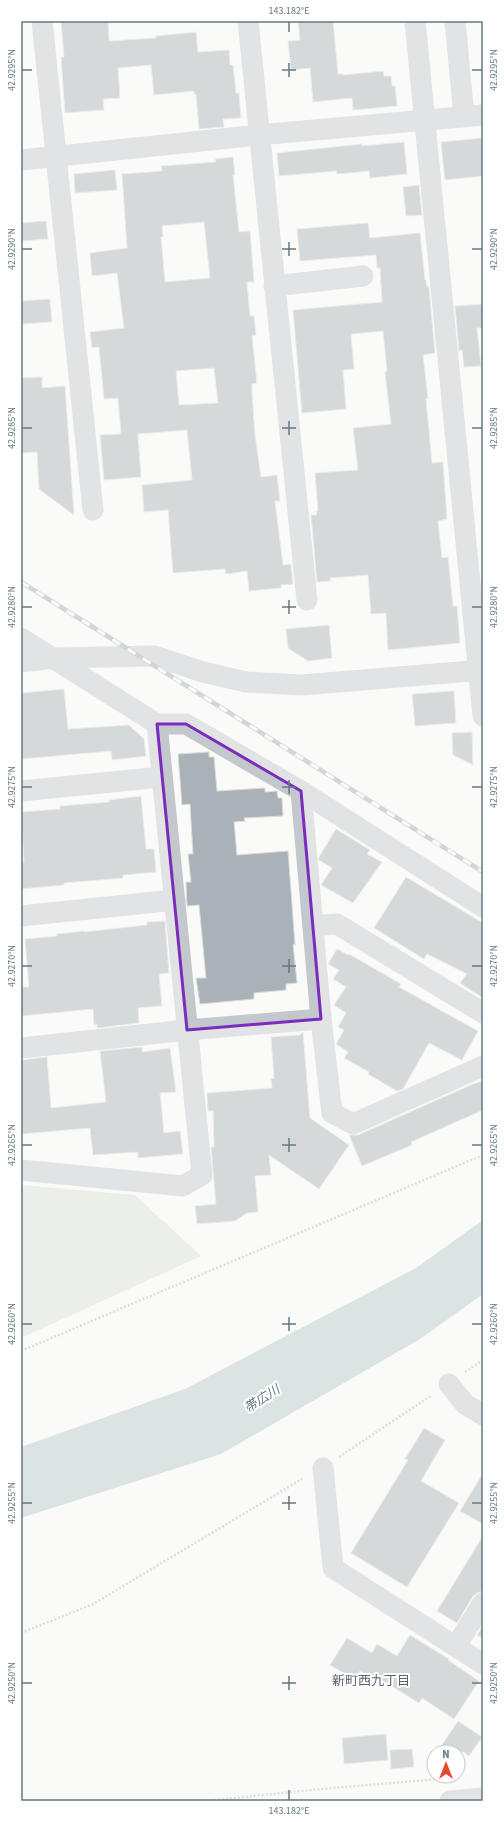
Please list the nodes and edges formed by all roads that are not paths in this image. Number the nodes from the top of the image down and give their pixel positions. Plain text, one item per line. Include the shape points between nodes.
1 (42, 21) edge
2 (248, 21) edge
3 (416, 21) edge
4 (455, 21) edge
5 (473, 116) edge
6 (425, 119) junction
7 (258, 135) junction
8 (57, 157) junction
9 (21, 160) edge
10 (364, 276) dead end
11 (274, 286) junction
12 (93, 510) dead end
13 (476, 572) edge
14 (307, 600) dead end
15 (21, 638) edge
16 (55, 658) junction
17 (21, 662) edge
18 (481, 670) edge
19 (483, 716) edge
20 (157, 724) junction
21 (162, 777) junction
22 (21, 791) edge
23 (301, 791) junction
24 (175, 900) junction
25 (483, 907) edge
26 (21, 916) edge
27 (313, 926) junction
28 (483, 1014) edge
29 (321, 1019) junction
30 (187, 1030) junction
31 (21, 1048) edge
32 (483, 1066) edge
33 (21, 1170) edge
34 (449, 1384) road end
35 (483, 1415) edge
36 (323, 1468) road end
37 (483, 1603) edge
38 (456, 1646) junction
39 (483, 1664) edge
40 (483, 1798) edge
41 (450, 1801) edge

1 - 8 street
2 - 7 street
3 - 6 street
4 - 5 street
5 - 6 street
6 - 7 street
6 - 13 street
7 - 8 street
7 - 11 street
8 - 9 street
8 - 12 street
10 - 11 street
11 - 14 street
13 - 18 street
15 - 16 street
16 - 17 street
16 - 18 street via 154,656 203,672 246,682 302,685
16 - 20 street
18 - 19 street
20 - 21 street
20 - 23 street via 186,724
21 - 22 street
21 - 24 street
23 - 25 street
23 - 27 street
24 - 26 street
24 - 30 street
27 - 28 street via 337,924
27 - 29 street
29 - 30 street
29 - 32 street via 332,1114 354,1124
30 - 31 street
30 - 33 street via 202,1175 183,1186
34 - 35 street via 465,1404
36 - 38 street via 333,1568
37 - 38 street
38 - 39 street
40 - 41 street

